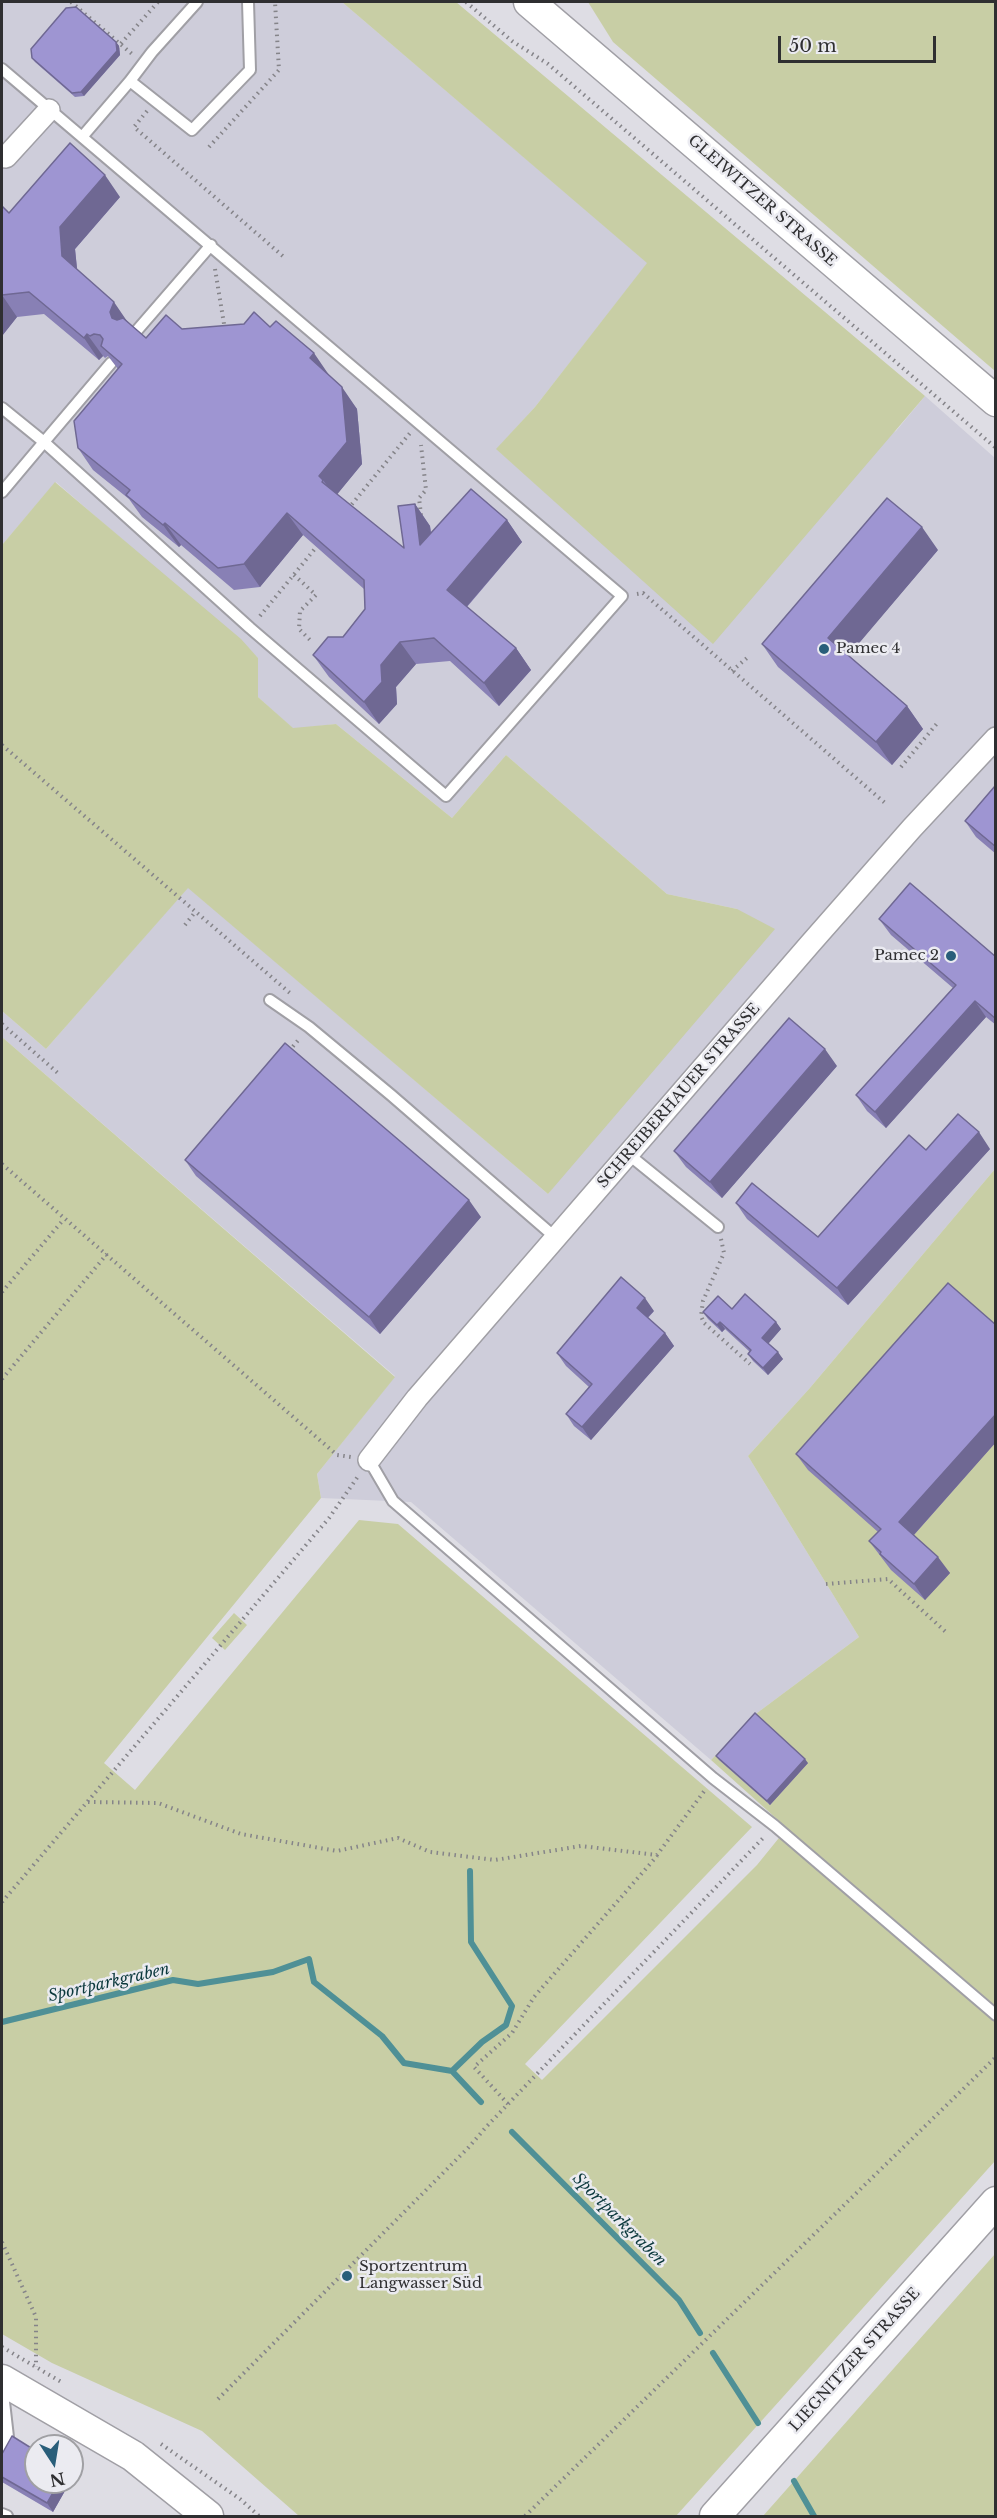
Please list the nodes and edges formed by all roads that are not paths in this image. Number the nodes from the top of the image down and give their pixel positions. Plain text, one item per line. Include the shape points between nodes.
1 (197, 2) edge
2 (248, 2) edge
3 (529, 2) edge
4 (2, 69) edge
5 (130, 81) junction
6 (49, 110) junction
7 (82, 137) junction
8 (6, 157) dead end
9 (211, 245) junction
10 (133, 335) edge
11 (111, 363) edge
12 (996, 402) edge
13 (2, 408) edge
14 (44, 442) junction
15 (2, 492) edge
16 (996, 738) edge
17 (270, 1000) dead end
18 (628, 1154) junction
19 (718, 1227) road end
20 (556, 1238) junction
21 (369, 1460) joint
22 (996, 2015) edge
23 (996, 2202) edge
24 (5, 2382) edge
25 (2, 2448) edge
26 (2, 2514) edge
27 (7, 2517) edge
28 (208, 2517) edge
29 (715, 2517) edge

1 - 5 lane
2 - 5 lane via 250,70 192,130
3 - 12 main road, GLEIWITZER STRASSE
4 - 6 lane
5 - 7 lane
6 - 7 lane
6 - 8 street
7 - 9 lane
9 - 10 lane
9 - 14 lane via 622,596 446,796 250,628
11 - 14 lane
13 - 14 lane
14 - 15 lane
16 - 18 street, SCHREIBERHAUER STRASSE via 912,828
17 - 20 lane via 309,1027
18 - 19 lane
18 - 20 street, SCHREIBERHAUER STRASSE
20 - 21 street, SCHREIBERHAUER STRASSE via 417,1398
21 - 22 lane via 393,1501 713,1778 775,1826
23 - 29 main road, LIEGNITZER STRASSE
24 - 25 lane via 8,2437
24 - 28 main road via 140,2461
26 - 27 lane

